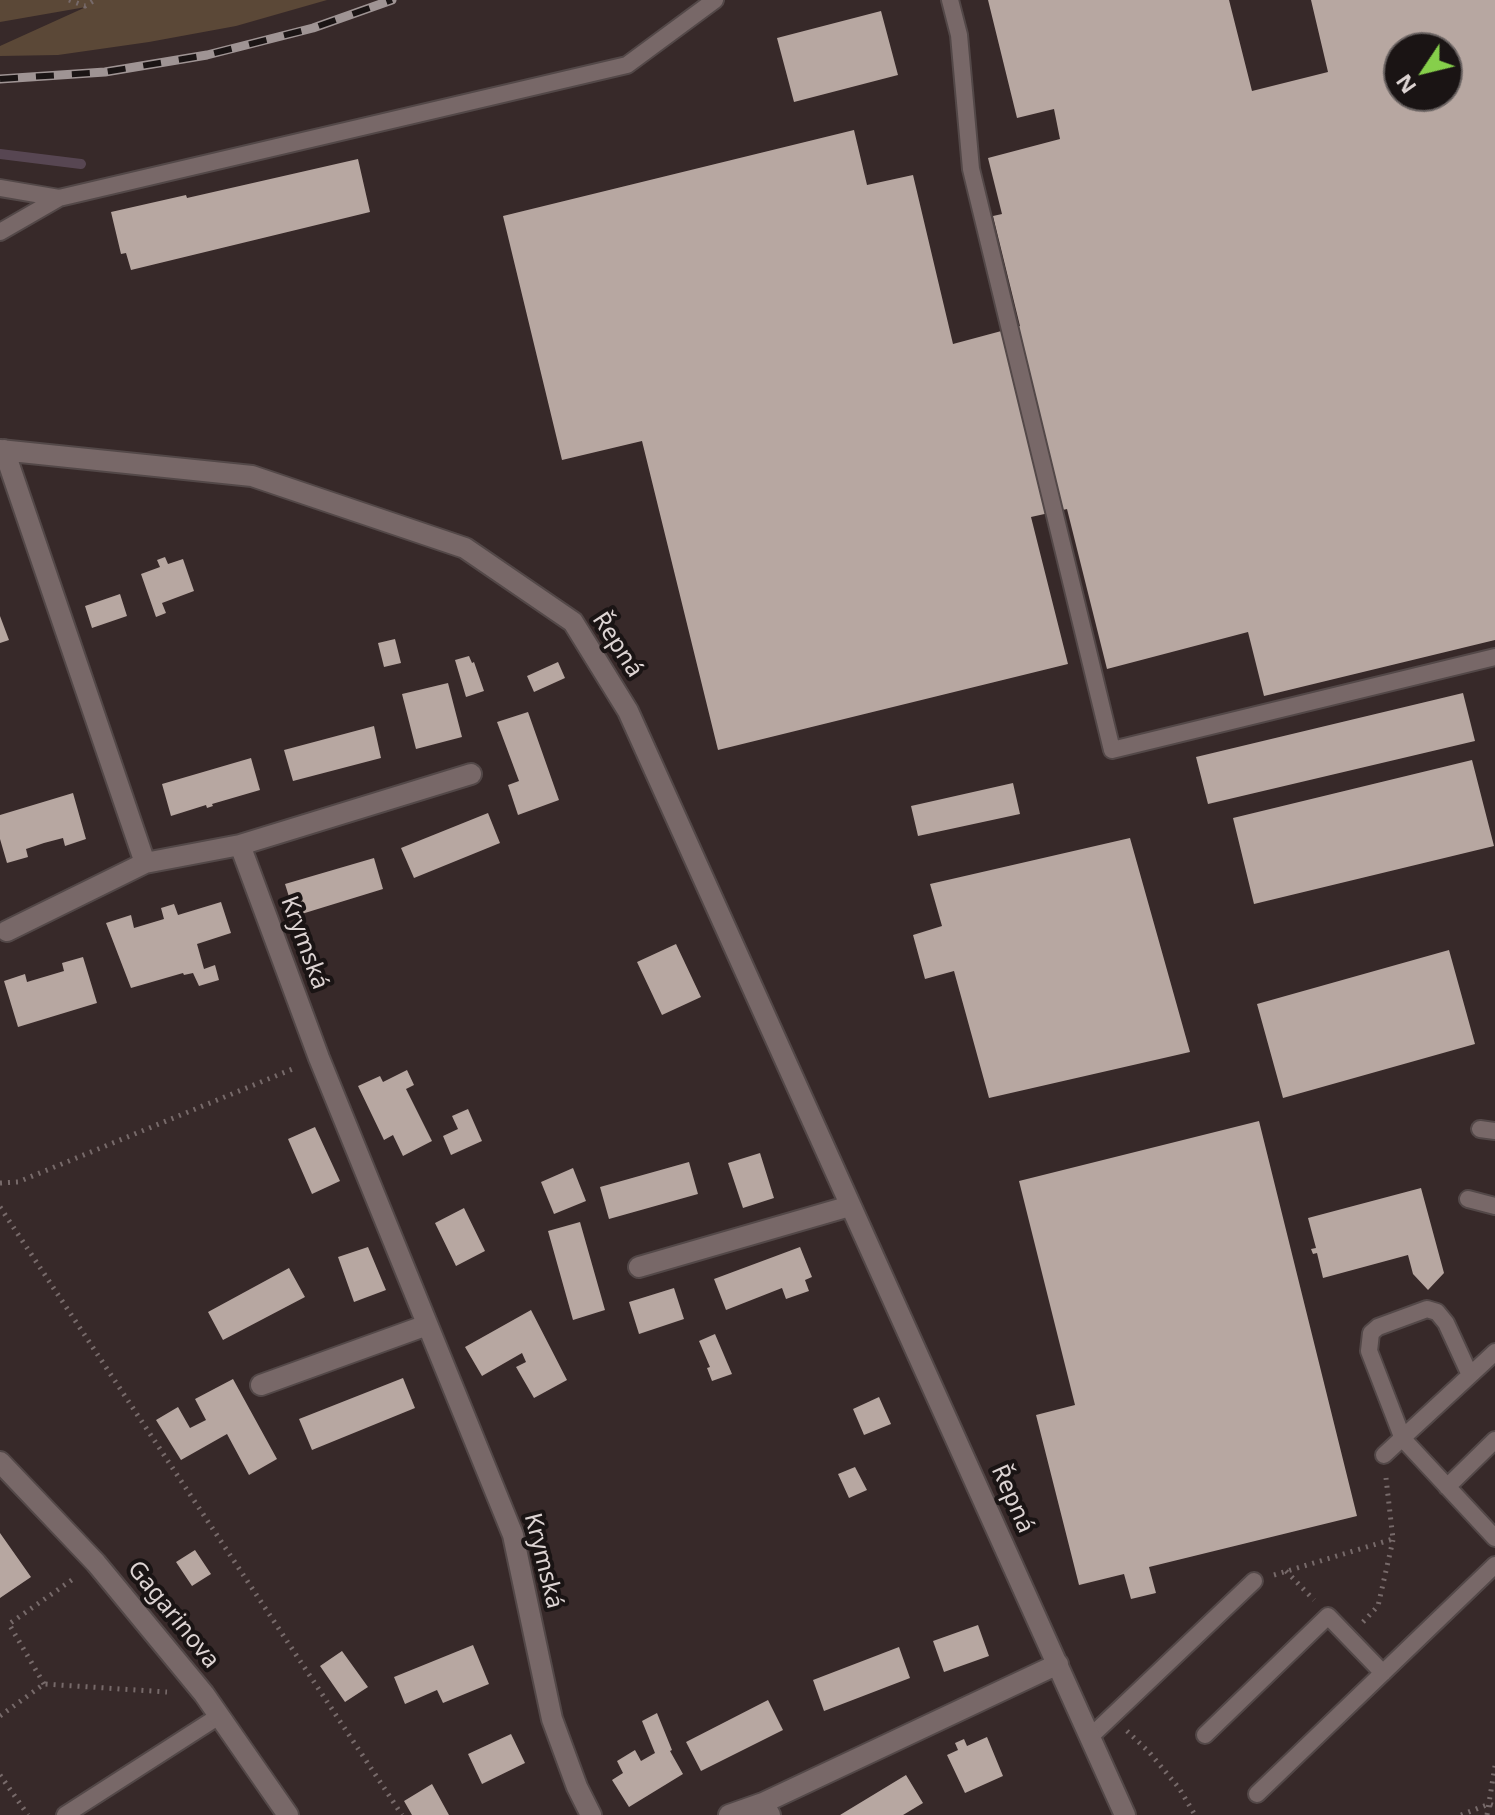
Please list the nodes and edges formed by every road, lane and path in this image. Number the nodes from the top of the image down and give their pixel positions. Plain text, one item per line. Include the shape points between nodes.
1 (69, 0) edge
2 (95, 0) edge
3 (715, 0) edge
4 (950, 0) edge
5 (0, 188) edge
6 (59, 198) junction
7 (0, 232) edge
8 (2, 450) edge
9 (1495, 657) edge
10 (471, 774) dead end
11 (240, 845) junction
12 (145, 863) junction
13 (7, 931) dead end
14 (319, 1058) junction
15 (0, 1183) edge
16 (1468, 1199) dead end
17 (850, 1206) junction
18 (1495, 1206) edge
19 (0, 1207) edge
20 (639, 1267) dead end
21 (427, 1325) junction
22 (1495, 1352) edge
23 (1470, 1375) junction
24 (261, 1385) dead end
25 (1403, 1439) junction
26 (1495, 1440) edge
27 (1384, 1455) joint
28 (0, 1462) edge
29 (1447, 1487) junction
30 (1495, 1538) edge
31 (1393, 1539) junction
32 (96, 1563) junction
33 (1495, 1565) edge
34 (1286, 1571) junction
35 (1254, 1581) joint
36 (1328, 1616) junction
37 (1349, 1638) junction
38 (1058, 1664) junction
39 (1383, 1673) junction
40 (44, 1684) junction
41 (204, 1694) junction
42 (0, 1716) edge
43 (219, 1716) junction
44 (1111, 1717) junction
45 (1205, 1735) dead end
46 (1089, 1738) junction
47 (1495, 1766) edge
48 (0, 1775) edge
49 (1257, 1794) dead end
50 (1492, 1805) edge
51 (766, 1809) edge
52 (28, 1815) edge
53 (65, 1815) edge
54 (288, 1815) edge
55 (402, 1815) edge
56 (591, 1815) edge
57 (729, 1815) edge
58 (1125, 1815) edge
59 (1195, 1815) edge
60 (1461, 1815) edge
61 (1487, 1815) edge

1 - 2 path via 85,6
3 - 6 lane via 627,65
4 - 9 lane via 959,35 971,169 1112,750
5 - 6 lane
6 - 7 lane
8 - 12 street
8 - 17 street, Řepná via 252,476 465,548 573,622 628,711
10 - 11 street
11 - 12 street
11 - 14 street, Krymská
12 - 13 street
14 - 15 path via 18,1182
14 - 21 street, Krymská
16 - 18 lane
17 - 20 street
17 - 38 street, Řepná
19 - 55 path
21 - 24 street
21 - 56 street, Krymská via 513,1535 552,1719
22 - 23 lane
23 - 25 lane
23 - 25 lane via 1437,1312 1427,1309 1371,1333 1369,1351
25 - 27 lane
25 - 29 lane
26 - 29 lane
27 - 31 path
28 - 32 street, Gagarinova
29 - 30 lane
31 - 34 path
31 - 37 path via 1378,1606
32 - 40 path via 9,1624
32 - 41 street, Gagarinova
33 - 39 lane
34 - 35 path
34 - 36 path
35 - 44 lane
36 - 37 lane
36 - 45 lane
37 - 39 lane
38 - 46 street, Řepná
38 - 51 street
39 - 49 lane
40 - 41 path
40 - 42 path
41 - 43 street, Gagarinova
43 - 53 lane
43 - 54 street, Gagarinova
44 - 46 lane
44 - 59 path via 1149,1752
46 - 58 street, Řepná
47 - 50 path
48 - 52 path
50 - 60 path
50 - 61 path
51 - 57 street

